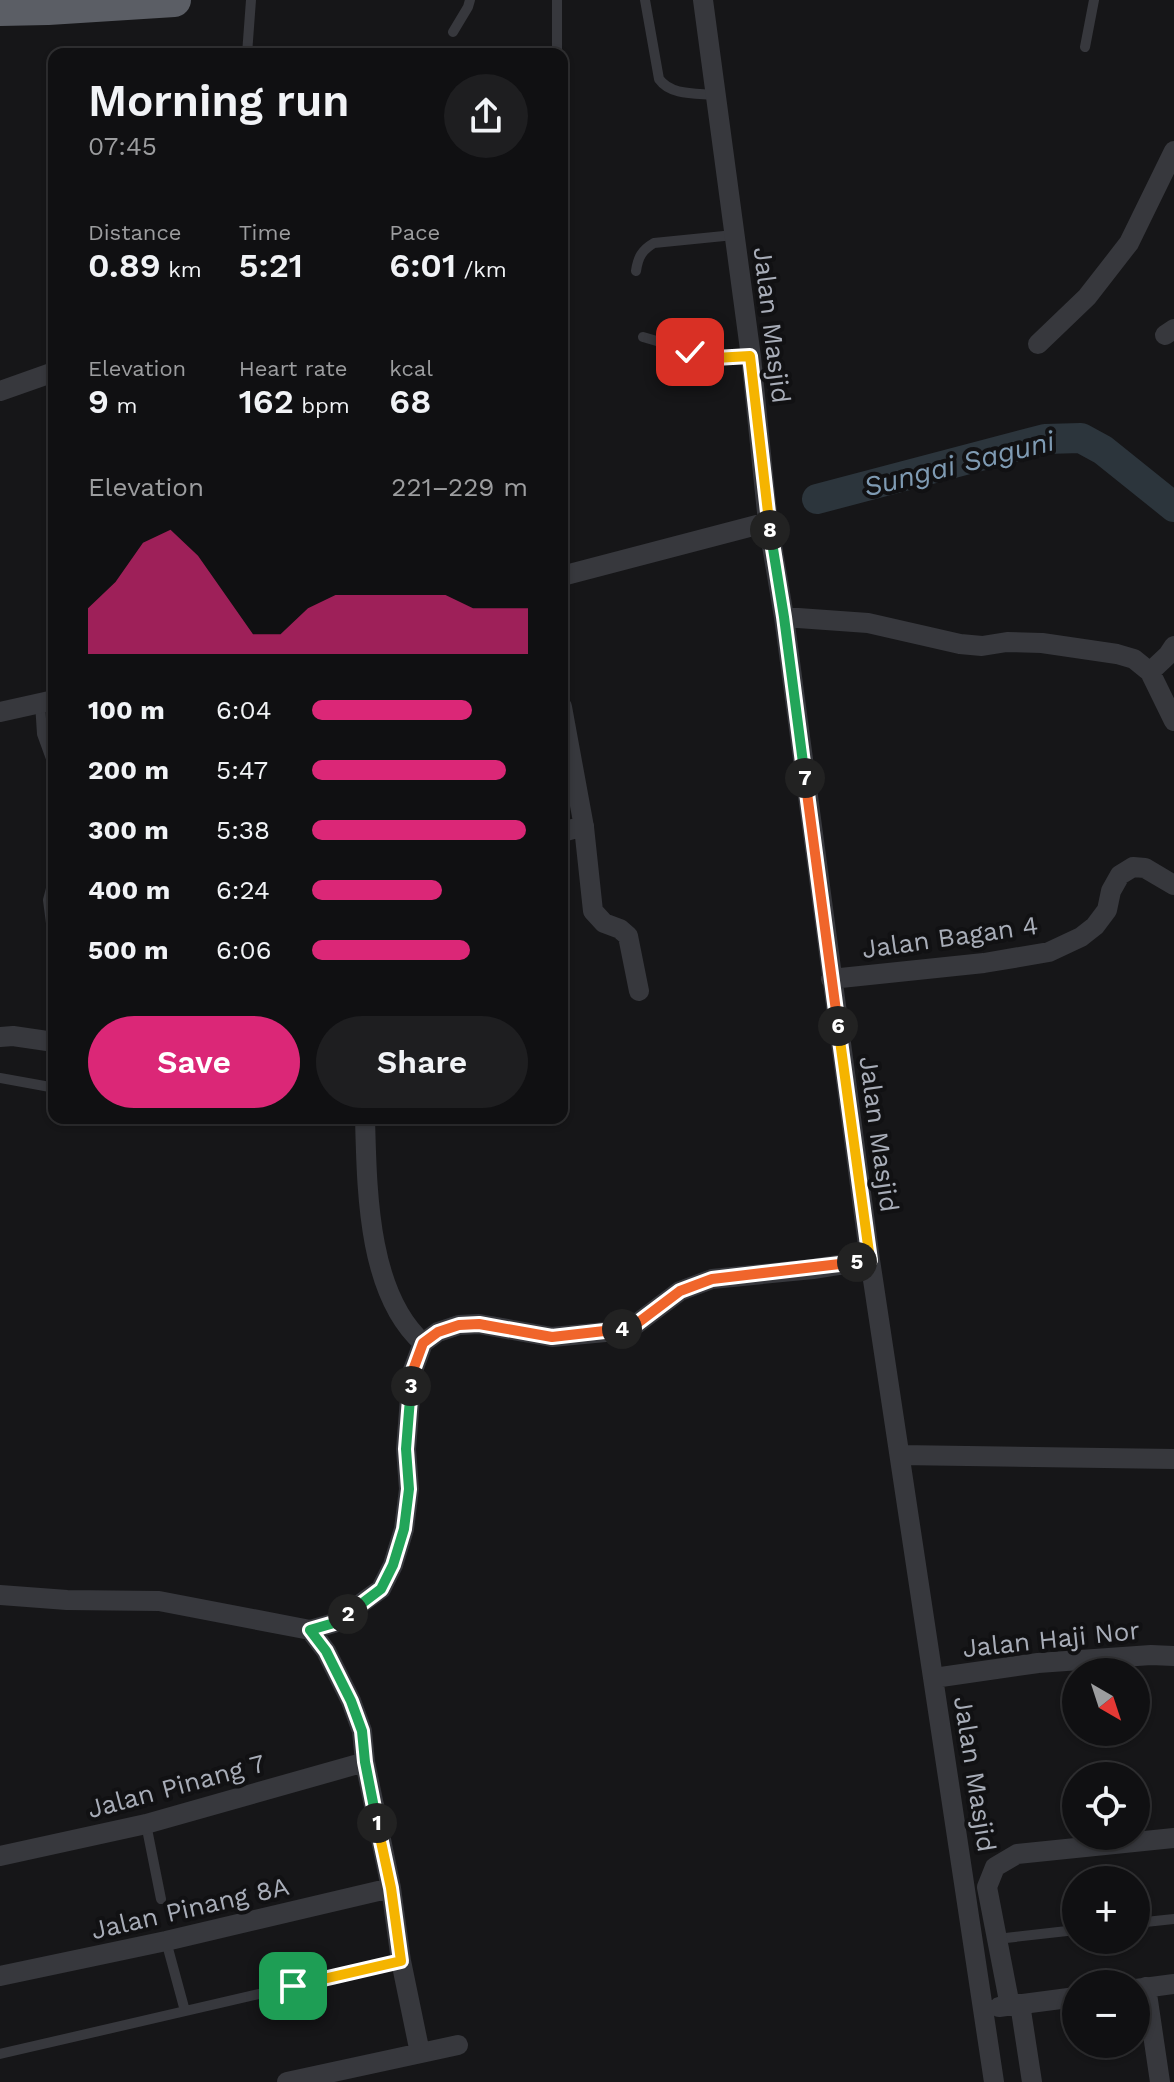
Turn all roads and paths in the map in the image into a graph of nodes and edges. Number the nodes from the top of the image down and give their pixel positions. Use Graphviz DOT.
graph roads {
  1 [pos="174,0"];
  2 [pos="251,0"];
  3 [pos="470,0"];
  4 [pos="557,0"];
  5 [pos="645,0"];
  6 [pos="703,0"];
  7 [pos="1094,0"];
  8 [pos="0,9"];
  9 [pos="453,32"];
  10 [pos="1085,47"];
  11 [pos="247,48"];
  12 [pos="557,48"];
  13 [pos="716,95"];
  14 [pos="1174,151"];
  15 [pos="734,235"];
  16 [pos="636,271"];
  17 [pos="643,337"];
  18 [pos="1038,344"];
  19 [pos="750,356"];
  20 [pos="48,374"];
  21 [pos="0,391"];
  22 [pos="768,522"];
  23 [pos="568,574"];
  24 [pos="784,617"];
  25 [pos="1174,646"];
  26 [pos="1150,672"];
  27 [pos="47,701"];
  28 [pos="0,712"];
  29 [pos="1174,721"];
  30 [pos="568,739"];
  31 [pos="48,750"];
  32 [pos="584,826"];
  33 [pos="568,830"];
  34 [pos="1174,885"];
  35 [pos="831,979"];
  36 [pos="639,991"];
  37 [pos="0,1037"];
  38 [pos="48,1041"];
  39 [pos="0,1078"];
  40 [pos="48,1087"];
  41 [pos="365,1124"];
  42 [pos="870,1260"];
  43 [pos="423,1343"];
  44 [pos="900,1455"];
  45 [pos="1174,1459"];
  46 [pos="0,1595"];
  47 [pos="310,1630"];
  48 [pos="1174,1656"];
  49 [pos="934,1678"];
  50 [pos="365,1762"];
  51 [pos="146,1824"];
  52 [pos="1174,1838"];
  53 [pos="0,1856"];
  54 [pos="391,1888"];
  55 [pos="161,1899"];
  56 [pos="1174,1919"];
  57 [pos="1150,1922"];
  58 [pos="1062,1932"];
  59 [pos="997,1939"];
  60 [pos="166,1941"];
  61 [pos="401,1961"];
  62 [pos="0,1976"];
  63 [pos="1174,1984"];
  64 [pos="1150,1987"];
  65 [pos="1062,1999"];
  66 [pos="1015,2005"];
  67 [pos="984,2009"];
  68 [pos="185,2011"];
  69 [pos="1150,2033"];
  70 [pos="458,2045"];
  71 [pos="420,2053"];
  72 [pos="0,2054"];
  73 [pos="287,2082"];
  74 [pos="994,2082"];
  75 [pos="1032,2082"];
  76 [pos="1160,2082"];
  1 -- 8 [label="highway"];
  2 -- 11 [label="lane"];
  3 -- 9 [label="lane"];
  4 -- 12 [label="lane"];
  5 -- 13 [label="lane"];
  6 -- 13 [label="street, Jalan Masjid"];
  7 -- 10 [label="lane"];
  13 -- 15 [label="street, Jalan Masjid"];
  14 -- 18 [label="street"];
  15 -- 16 [label="lane"];
  15 -- 19 [label="street, Jalan Masjid"];
  17 -- 19 [label="lane"];
  19 -- 22 [label="street, Jalan Masjid"];
  20 -- 21 [label="street"];
  22 -- 23 [label="street"];
  22 -- 24 [label="street, Jalan Masjid"];
  24 -- 26 [label="street"];
  24 -- 35 [label="street, Jalan Masjid"];
  25 -- 26 [label="street"];
  26 -- 29 [label="street"];
  27 -- 28 [label="street"];
  27 -- 31 [label="lane"];
  30 -- 32 [label="street"];
  32 -- 33 [label="street"];
  32 -- 36 [label="street"];
  34 -- 35 [label="street, Jalan Bagan 4"];
  35 -- 42 [label="street, Jalan Masjid"];
  37 -- 38 [label="street"];
  39 -- 40 [label="lane"];
  41 -- 43 [label="street"];
  42 -- 43 [label="street"];
  42 -- 44 [label="street, Jalan Masjid"];
  43 -- 47 [label="street"];
  44 -- 45 [label="street"];
  44 -- 49 [label="street, Jalan Masjid"];
  46 -- 47 [label="street"];
  47 -- 50 [label="street"];
  48 -- 49 [label="street, Jalan Haji Nor"];
  49 -- 67 [label="street, Jalan Masjid"];
  50 -- 51 [label="street, Jalan Pinang 7"];
  50 -- 54 [label="street"];
  51 -- 53 [label="street, Jalan Pinang 7"];
  51 -- 55 [label="lane"];
  52 -- 59 [label="street"];
  54 -- 60 [label="street, Jalan Pinang 8A"];
  54 -- 61 [label="street"];
  56 -- 57 [label="lane"];
  58 -- 59 [label="lane"];
  59 -- 66 [label="street"];
  60 -- 62 [label="street, Jalan Pinang 8A"];
  60 -- 68 [label="lane"];
  61 -- 68 [label="lane"];
  61 -- 71 [label="street"];
  63 -- 64 [label="street"];
  65 -- 66 [label="street"];
  66 -- 67 [label="street"];
  66 -- 75 [label="street"];
  67 -- 74 [label="street, Jalan Masjid"];
  68 -- 72 [label="lane"];
  69 -- 76 [label="street"];
  70 -- 71 [label="street"];
  71 -- 73 [label="street"];
}
